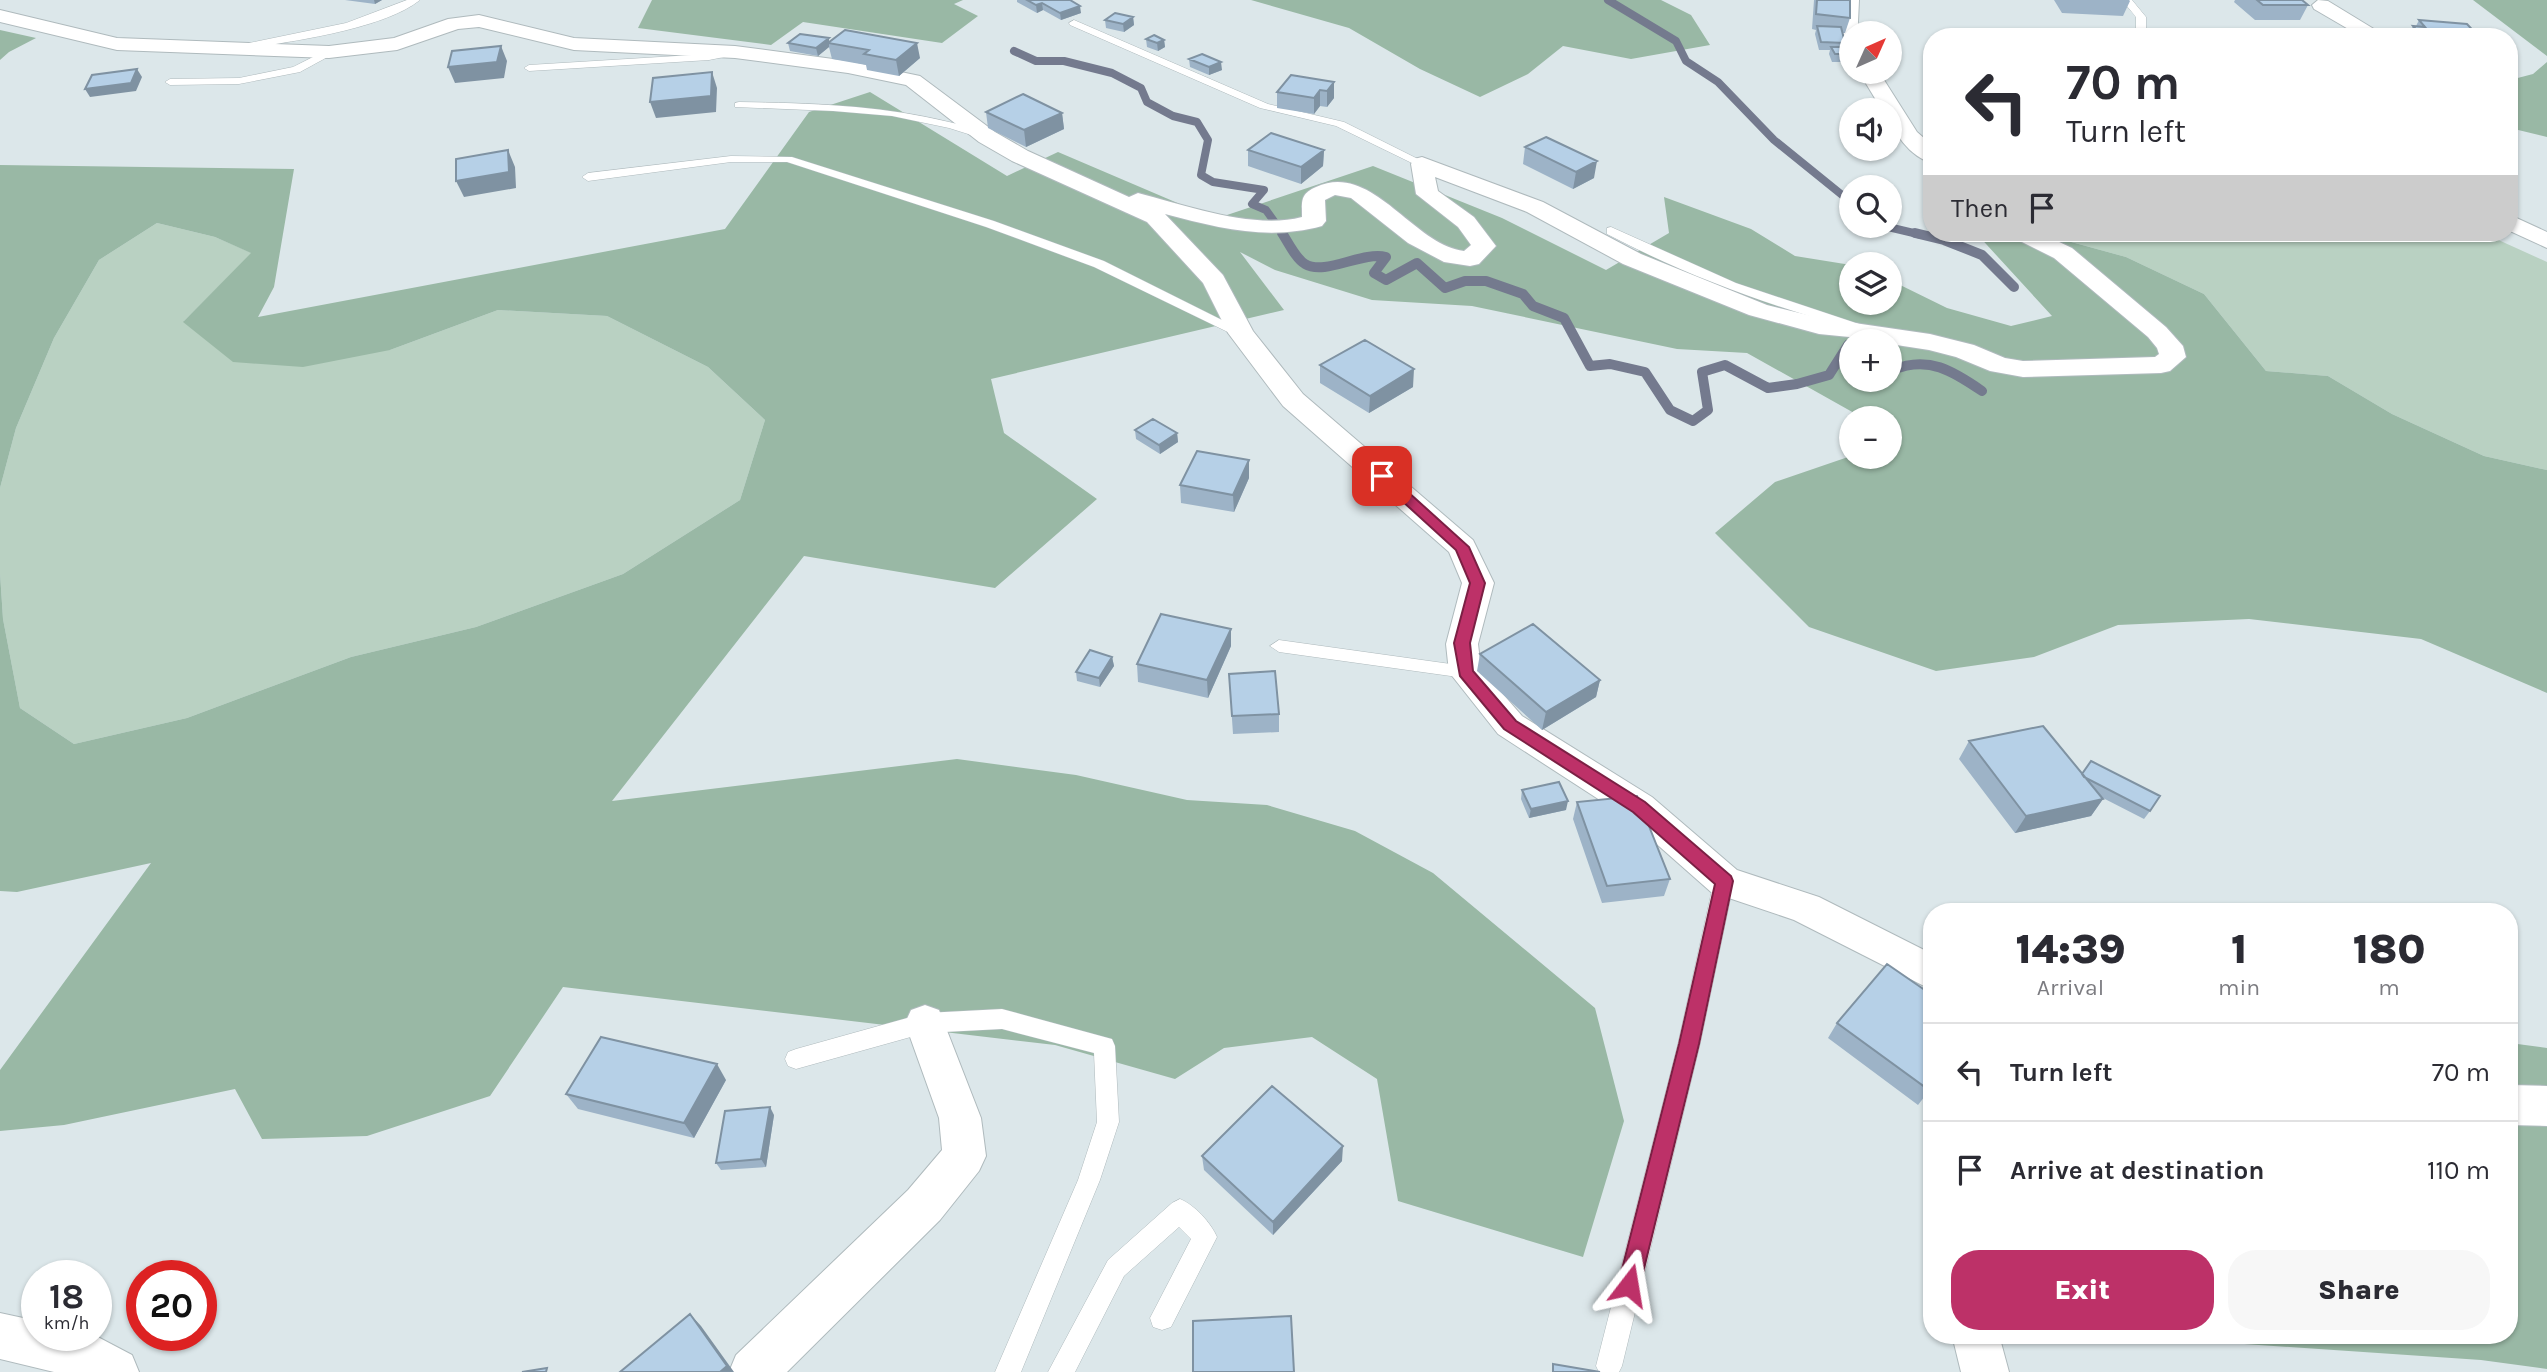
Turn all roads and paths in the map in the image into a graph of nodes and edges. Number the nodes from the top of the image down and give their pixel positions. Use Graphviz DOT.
graph roads {
  1 [pos="415,0"];
  2 [pos="1850,0"];
  3 [pos="2127,0"];
  4 [pos="2317,3"];
  5 [pos="0,16"];
  6 [pos="1848,21"];
  7 [pos="1074,23"];
  8 [pos="2141,28"];
  9 [pos="2361,28"];
  10 [pos="228,48"];
  11 [pos="329,52"];
  12 [pos="735,52"];
  13 [pos="529,68"];
  14 [pos="170,82"];
  15 [pos="1876,84"];
  16 [pos="739,106"];
  17 [pos="1325,111"];
  18 [pos="987,137"];
  19 [pos="1386,148"];
  20 [pos="1923,148"];
  21 [pos="1422,164"];
  22 [pos="588,177"];
  23 [pos="1104,192"];
  24 [pos="2518,226"];
  25 [pos="1611,231"];
  26 [pos="2547,240"];
  27 [pos="2040,242"];
  28 [pos="1241,333"];
  29 [pos="1907,339"];
  30 [pos="1279,646"];
  31 [pos="1465,672"];
  32 [pos="1724,881"];
  33 [pos="1923,968"];
  34 [pos="925,1023"];
  35 [pos="796,1059"];
  36 [pos="2518,1105"];
  37 [pos="2547,1105"];
  38 [pos="1162,1318"];
  39 [pos="0,1336"];
  40 [pos="1977,1344"];
  41 [pos="1609,1366"];
  42 [pos="115,1372"];
  43 [pos="753,1372"];
  44 [pos="1008,1372"];
  45 [pos="1061,1372"];
  46 [pos="1985,1372"];
  1 -- 10 [label="lane"];
  2 -- 6 [label="street"];
  3 -- 8 [label="lane"];
  4 -- 9 [label="street"];
  5 -- 10 [label="street"];
  7 -- 19 [label="lane"];
  10 -- 11 [label="street"];
  11 -- 12 [label="street"];
  11 -- 14 [label="lane"];
  12 -- 13 [label="lane"];
  12 -- 18 [label="street"];
  15 -- 20 [label="street"];
  16 -- 18 [label="lane"];
  17 -- 19 [label="lane"];
  18 -- 23 [label="street"];
  19 -- 21 [label="lane"];
  21 -- 23 [label="street"];
  21 -- 29 [label="street"];
  22 -- 28 [label="lane"];
  23 -- 28 [label="street"];
  24 -- 26 [label="street"];
  25 -- 29 [label="lane"];
  27 -- 29 [label="street"];
  28 -- 31 [label="street"];
  30 -- 31 [label="lane"];
  31 -- 32 [label="street"];
  32 -- 33 [label="street"];
  32 -- 41 [label="lane"];
  34 -- 35 [label="lane"];
  34 -- 43 [label="street"];
  34 -- 44 [label="lane"];
  36 -- 37 [label="street"];
  38 -- 45 [label="lane"];
  39 -- 42 [label="street"];
  40 -- 46 [label="street"];
}
